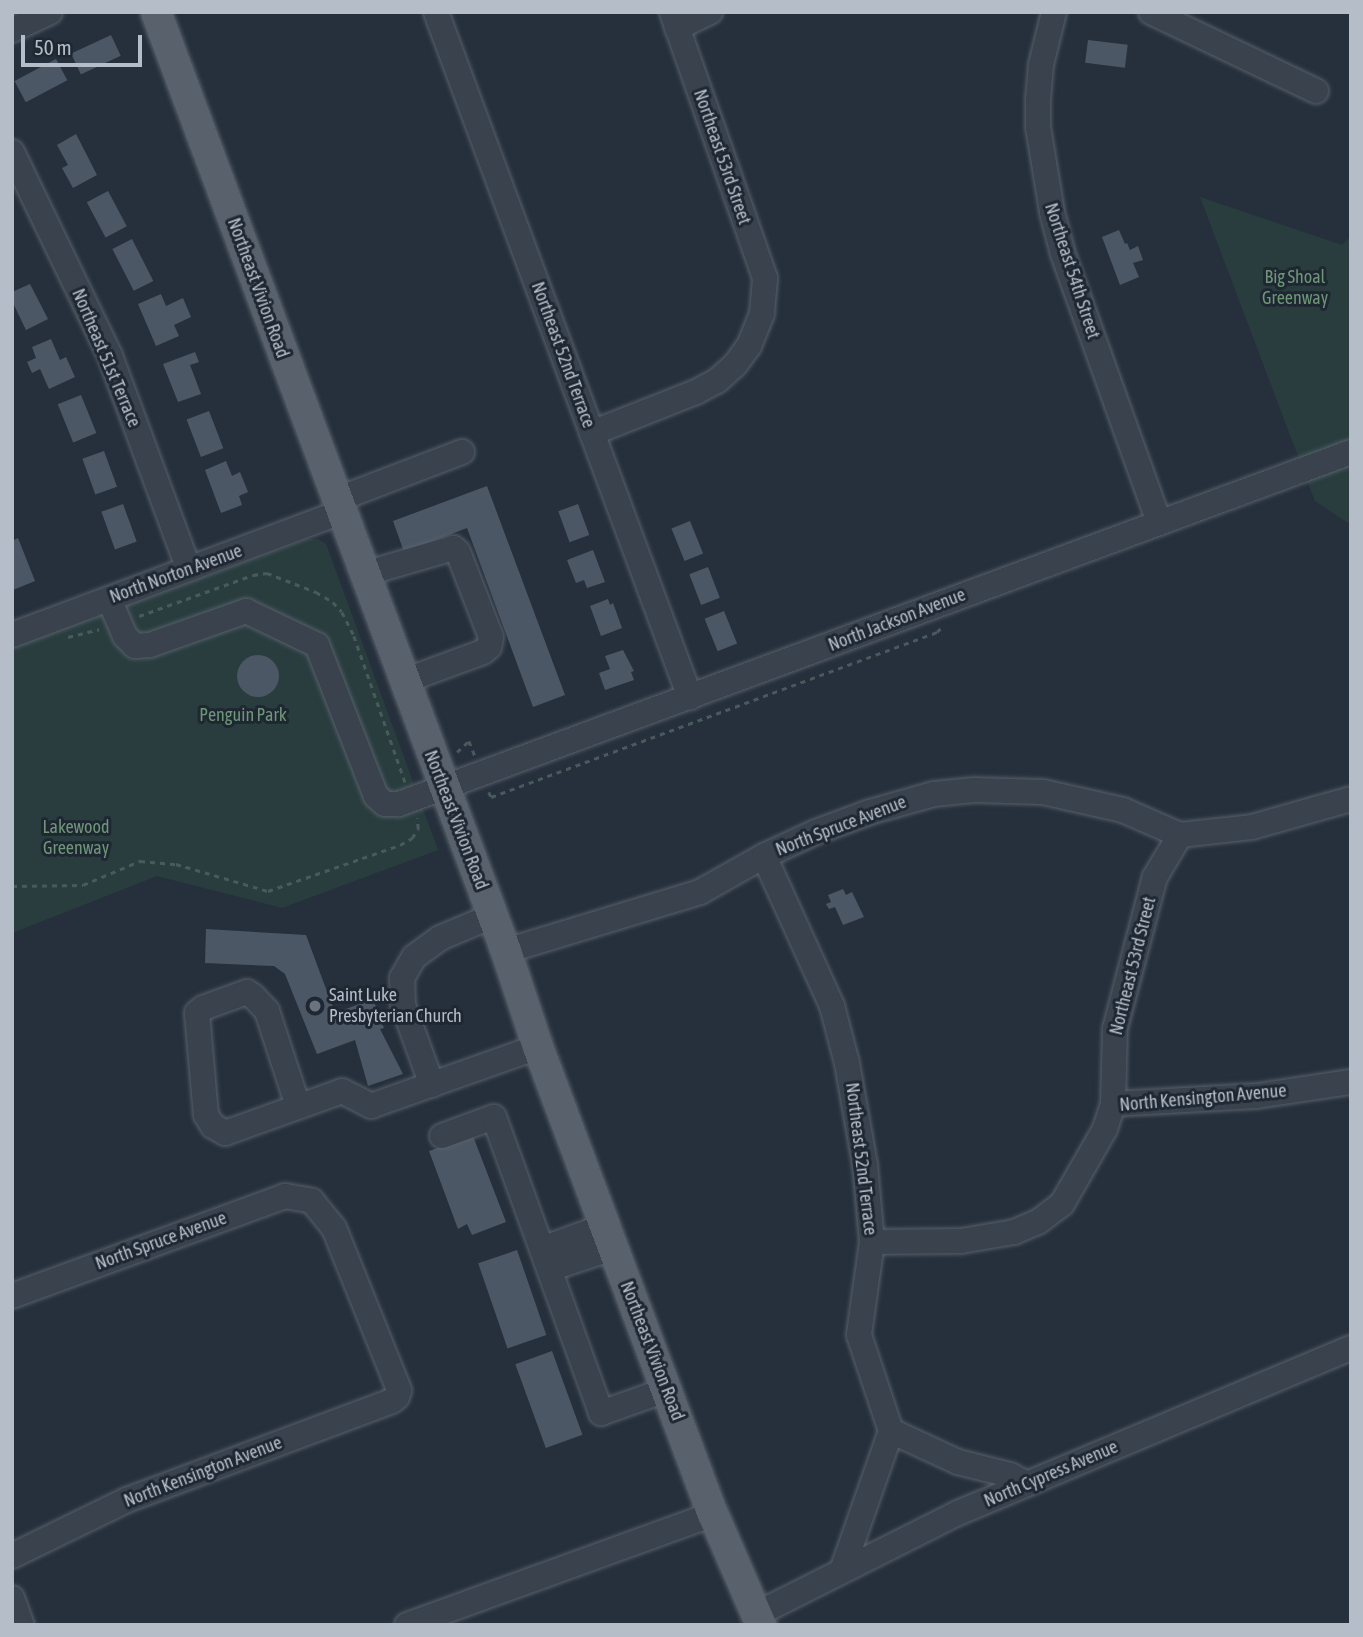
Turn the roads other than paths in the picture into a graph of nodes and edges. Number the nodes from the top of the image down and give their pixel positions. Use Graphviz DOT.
graph roads {
  1 [pos="50,12"];
  2 [pos="156,12"];
  3 [pos="436,12"];
  4 [pos="710,12"];
  5 [pos="1054,12"];
  6 [pos="1151,12"];
  7 [pos="675,20"];
  8 [pos="12,30"];
  9 [pos="1316,91"];
  10 [pos="12,152"];
  11 [pos="592,433"];
  12 [pos="462,452"];
  13 [pos="1351,452"];
  14 [pos="338,506"];
  15 [pos="1159,522"];
  16 [pos="189,569"];
  17 [pos="363,574"];
  18 [pos="109,599"];
  19 [pos="12,635"];
  20 [pos="404,681"];
  21 [pos="690,697"];
  22 [pos="444,789"];
  23 [pos="1351,799"];
  24 [pos="1181,835"];
  25 [pos="764,856"];
  26 [pos="492,916"];
  27 [pos="506,951"];
  28 [pos="538,1047"];
  29 [pos="1351,1082"];
  30 [pos="432,1085"];
  31 [pos="1113,1104"];
  32 [pos="298,1106"];
  33 [pos="442,1136"];
  34 [pos="609,1237"];
  35 [pos="872,1242"];
  36 [pos="545,1259"];
  37 [pos="12,1296"];
  38 [pos="1351,1348"];
  39 [pos="667,1390"];
  40 [pos="406,1401"];
  41 [pos="891,1431"];
  42 [pos="1027,1484"];
  43 [pos="713,1514"];
  44 [pos="12,1556"];
  45 [pos="842,1572"];
  46 [pos="12,1598"];
  47 [pos="759,1619"];
  48 [pos="22,1625"];
  49 [pos="407,1625"];
  1 -- 8 [label="street"];
  2 -- 14 [label="main road, Northeast Vivion Road"];
  3 -- 11 [label="street, Northeast 52nd Terrace"];
  4 -- 7 [label="street"];
  5 -- 15 [label="street, Northeast 54th Street"];
  6 -- 9 [label="street"];
  7 -- 11 [label="street, Northeast 53rd Street"];
  10 -- 16 [label="street, Northeast 51st Terrace"];
  11 -- 21 [label="street, Northeast 52nd Terrace"];
  12 -- 14 [label="street, North Norton Avenue"];
  13 -- 15 [label="street, North Jackson Avenue"];
  14 -- 16 [label="street, North Norton Avenue"];
  14 -- 17 [label="main road, Northeast Vivion Road"];
  15 -- 21 [label="street, North Jackson Avenue"];
  16 -- 18 [label="street, North Norton Avenue"];
  17 -- 20 [label="main road, Northeast Vivion Road"];
  17 -- 20 [label="street"];
  18 -- 19 [label="street, North Norton Avenue"];
  18 -- 22 [label="street, North Jackson Avenue"];
  20 -- 22 [label="main road, Northeast Vivion Road"];
  21 -- 22 [label="street, North Jackson Avenue"];
  22 -- 26 [label="main road, Northeast Vivion Road"];
  23 -- 24 [label="street, North Spruce Avenue"];
  24 -- 25 [label="street, North Spruce Avenue"];
  24 -- 31 [label="street, Northeast 53rd Street"];
  25 -- 27 [label="street, North Spruce Avenue"];
  25 -- 35 [label="street, Northeast 52nd Terrace"];
  26 -- 27 [label="main road, Northeast Vivion Road"];
  26 -- 30 [label="street"];
  27 -- 28 [label="main road, Northeast Vivion Road"];
  28 -- 30 [label="street"];
  28 -- 34 [label="main road, Northeast Vivion Road"];
  29 -- 31 [label="street, North Kensington Avenue"];
  30 -- 32 [label="street"];
  31 -- 35 [label="street, North Kensington Avenue"];
  32 -- 32 [label="street"];
  33 -- 36 [label="street"];
  34 -- 36 [label="street"];
  34 -- 39 [label="main road, Northeast Vivion Road"];
  35 -- 41 [label="street, Northeast 52nd Terrace"];
  36 -- 39 [label="street"];
  37 -- 40 [label="street, North Spruce Avenue"];
  38 -- 42 [label="street, North Cypress Avenue"];
  39 -- 43 [label="main road, Northeast Vivion Road"];
  40 -- 44 [label="street, North Kensington Avenue"];
  41 -- 42 [label="street"];
  41 -- 45 [label="street"];
  42 -- 45 [label="street, North Cypress Avenue"];
  43 -- 47 [label="main road, Northeast Vivion Road"];
  43 -- 49 [label="street"];
  45 -- 47 [label="street, North Cypress Avenue"];
  46 -- 48 [label="street"];
}
